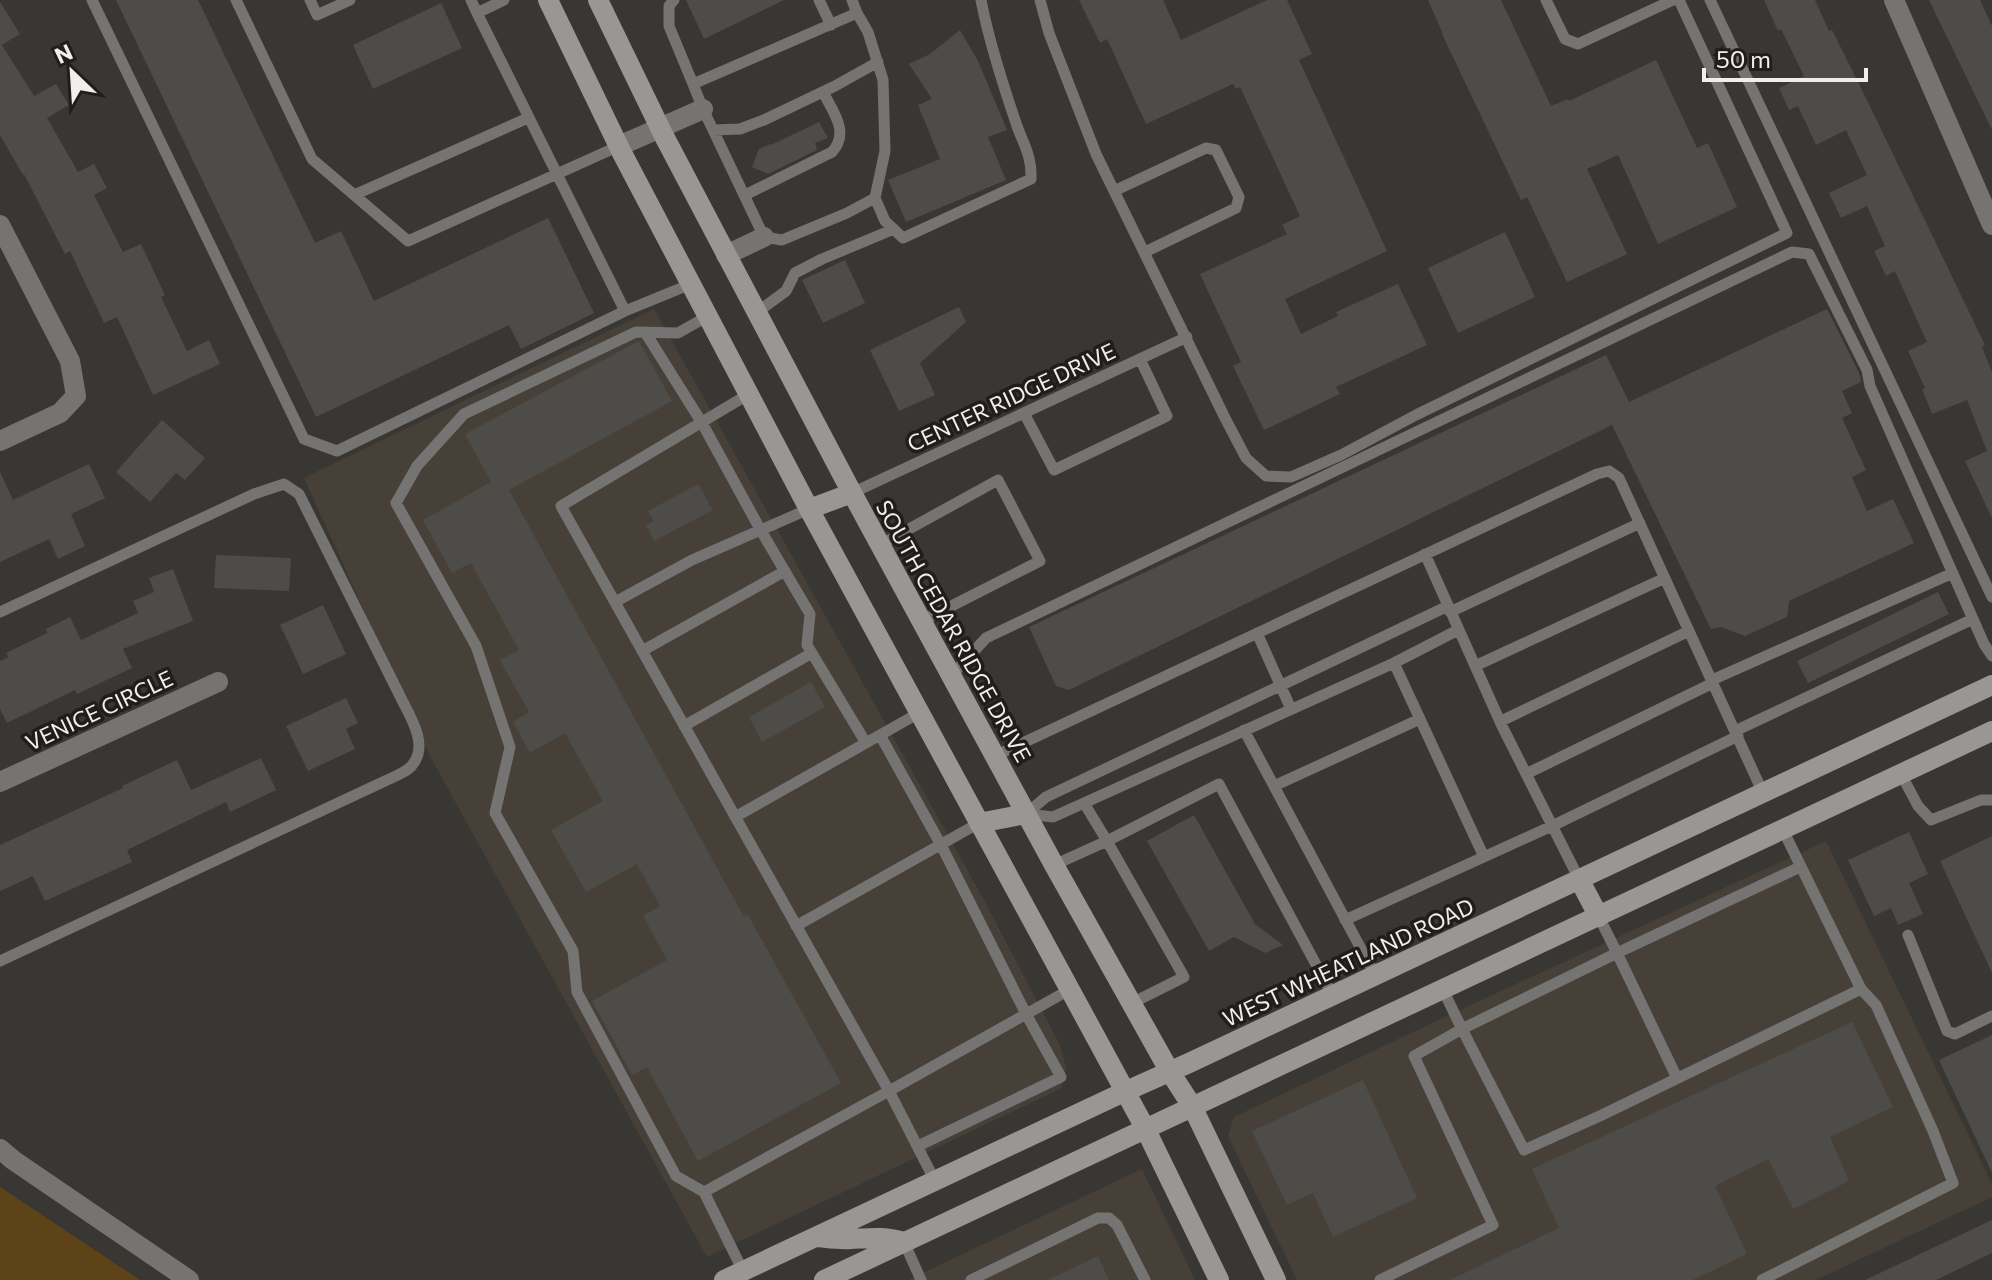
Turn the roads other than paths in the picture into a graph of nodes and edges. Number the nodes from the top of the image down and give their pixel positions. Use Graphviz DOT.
graph roads {
  1 [pos="92,0"];
  2 [pos="236,0"];
  3 [pos="310,0"];
  4 [pos="350,0"];
  5 [pos="471,0"];
  6 [pos="504,0"];
  7 [pos="548,0"];
  8 [pos="598,0"];
  9 [pos="674,0"];
  10 [pos="819,0"];
  11 [pos="852,0"];
  12 [pos="981,0"];
  13 [pos="1040,0"];
  14 [pos="1546,0"];
  15 [pos="1676,0"];
  16 [pos="1710,0"];
  17 [pos="1894,0"];
  18 [pos="477,13"];
  19 [pos="857,13"];
  20 [pos="831,25"];
  21 [pos="878,62"];
  22 [pos="693,84"];
  23 [pos="823,92"];
  24 [pos="703,109"];
  25 [pos="528,118"];
  26 [pos="660,127"];
  27 [pos="713,130"];
  28 [pos="619,146"];
  29 [pos="556,174"];
  30 [pos="1114,191"];
  31 [pos="354,195"];
  32 [pos="745,195"];
  33 [pos="875,198"];
  34 [pos="0,225"];
  35 [pos="1992,225"];
  36 [pos="894,229"];
  37 [pos="764,237"];
  38 [pos="1145,252"];
  39 [pos="726,255"];
  40 [pos="691,284"];
  41 [pos="625,311"];
  42 [pos="756,313"];
  43 [pos="708,316"];
  44 [pos="645,332"];
  45 [pos="1187,337"];
  46 [pos="1140,359"];
  47 [pos="749,394"];
  48 [pos="1024,413"];
  49 [pos="702,423"];
  50 [pos="0,441"];
  51 [pos="852,493"];
  52 [pos="809,509"];
  53 [pos="1640,523"];
  54 [pos="760,529"];
  55 [pos="880,545"];
  56 [pos="1425,554"];
  57 [pos="785,571"];
  58 [pos="1953,573"];
  59 [pos="1665,578"];
  60 [pos="1992,597"];
  61 [pos="615,602"];
  62 [pos="1449,609"];
  63 [pos="0,612"];
  64 [pos="1973,619"];
  65 [pos="922,621"];
  66 [pos="1458,630"];
  67 [pos="1689,631"];
  68 [pos="1257,633"];
  69 [pos="642,651"];
  70 [pos="812,653"];
  71 [pos="1992,656"];
  72 [pos="1394,663"];
  73 [pos="1475,666"];
  74 [pos="952,675"];
  75 [pos="218,682"];
  76 [pos="1713,682"];
  77 [pos="1992,685"];
  78 [pos="1281,686"];
  79 [pos="1291,709"];
  80 [pos="919,713"];
  81 [pos="1420,719"];
  82 [pos="1501,721"];
  83 [pos="684,726"];
  84 [pos="1244,730"];
  85 [pos="1992,731"];
  86 [pos="1736,734"];
  87 [pos="880,735"];
  88 [pos="866,743"];
  89 [pos="995,756"];
  90 [pos="1526,774"];
  91 [pos="1901,774"];
  92 [pos="0,782"];
  93 [pos="1274,786"];
  94 [pos="1763,793"];
  95 [pos="1992,800"];
  96 [pos="1084,803"];
  97 [pos="1026,814"];
  98 [pos="735,817"];
  99 [pos="979,823"];
  100 [pos="1552,826"];
  101 [pos="1783,830"];
  102 [pos="1107,841"];
  103 [pos="941,845"];
  104 [pos="1484,857"];
  105 [pos="1054,865"];
  106 [pos="1800,867"];
  107 [pos="1579,879"];
  108 [pos="1599,917"];
  109 [pos="1345,920"];
  110 [pos="796,926"];
  111 [pos="1908,935"];
  112 [pos="1617,953"];
  113 [pos="0,961"];
  114 [pos="1375,975"];
  115 [pos="1861,989"];
  116 [pos="1069,990"];
  117 [pos="1443,990"];
  118 [pos="1333,996"];
  119 [pos="1132,1003"];
  120 [pos="1026,1014"];
  121 [pos="1992,1016"];
  122 [pos="1462,1029"];
  123 [pos="1170,1072"];
  124 [pos="1677,1078"];
  125 [pos="889,1091"];
  126 [pos="1124,1092"];
  127 [pos="1192,1106"];
  128 [pos="1145,1128"];
  129 [pos="918,1146"];
  130 [pos="0,1149"];
  131 [pos="935,1181"];
  132 [pos="704,1192"];
  133 [pos="816,1237"];
  134 [pos="904,1242"];
  135 [pos="733,1276"];
  136 [pos="189,1280"];
  137 [pos="824,1280"];
  138 [pos="921,1280"];
  139 [pos="971,1280"];
  140 [pos="1145,1280"];
  141 [pos="1219,1280"];
  142 [pos="1276,1280"];
  143 [pos="1380,1280"];
  144 [pos="1762,1280"];
  1 -- 41 [label="lane"];
  2 -- 31 [label="lane"];
  3 -- 4 [label="lane"];
  5 -- 18 [label="lane"];
  6 -- 18 [label="lane"];
  7 -- 28 [label="main road"];
  8 -- 26 [label="main road, SOUTH CEDAR RIDGE DRIVE"];
  9 -- 22 [label="lane"];
  10 -- 20 [label="lane"];
  11 -- 19 [label="lane"];
  12 -- 36 [label="lane"];
  13 -- 30 [label="lane"];
  14 -- 15 [label="lane"];
  15 -- 45 [label="lane"];
  16 -- 60 [label="lane"];
  17 -- 35 [label="street"];
  18 -- 25 [label="lane"];
  19 -- 20 [label="lane"];
  19 -- 21 [label="lane"];
  20 -- 22 [label="lane"];
  21 -- 23 [label="lane"];
  21 -- 33 [label="lane"];
  22 -- 24 [label="lane"];
  23 -- 27 [label="lane"];
  23 -- 32 [label="lane"];
  24 -- 26 [label="street"];
  24 -- 27 [label="lane"];
  25 -- 29 [label="lane"];
  25 -- 31 [label="lane"];
  26 -- 28 [label="street"];
  26 -- 39 [label="main road, SOUTH CEDAR RIDGE DRIVE"];
  27 -- 32 [label="lane"];
  28 -- 29 [label="lane"];
  28 -- 40 [label="main road"];
  29 -- 31 [label="lane"];
  29 -- 41 [label="lane"];
  30 -- 38 [label="lane"];
  30 -- 38 [label="lane"];
  32 -- 37 [label="lane"];
  33 -- 36 [label="lane"];
  33 -- 37 [label="lane"];
  34 -- 50 [label="street"];
  36 -- 42 [label="lane"];
  37 -- 39 [label="street"];
  38 -- 45 [label="lane"];
  39 -- 42 [label="main road, SOUTH CEDAR RIDGE DRIVE"];
  40 -- 41 [label="lane"];
  40 -- 43 [label="main road"];
  42 -- 51 [label="main road, SOUTH CEDAR RIDGE DRIVE"];
  43 -- 44 [label="lane"];
  43 -- 47 [label="main road"];
  44 -- 49 [label="lane"];
  44 -- 132 [label="lane"];
  45 -- 46 [label="lane, CENTER RIDGE DRIVE"];
  46 -- 48 [label="lane, CENTER RIDGE DRIVE"];
  46 -- 48 [label="lane"];
  47 -- 49 [label="lane"];
  47 -- 52 [label="main road"];
  48 -- 51 [label="lane, CENTER RIDGE DRIVE"];
  49 -- 54 [label="lane"];
  49 -- 61 [label="lane"];
  51 -- 52 [label="main road"];
  51 -- 55 [label="main road, SOUTH CEDAR RIDGE DRIVE"];
  52 -- 54 [label="lane"];
  52 -- 80 [label="main road"];
  53 -- 56 [label="lane"];
  53 -- 59 [label="lane"];
  53 -- 62 [label="lane"];
  54 -- 57 [label="lane"];
  54 -- 61 [label="lane"];
  55 -- 65 [label="main road, SOUTH CEDAR RIDGE DRIVE"];
  55 -- 65 [label="lane"];
  56 -- 62 [label="lane"];
  56 -- 68 [label="lane"];
  57 -- 69 [label="lane"];
  57 -- 70 [label="lane"];
  58 -- 64 [label="lane"];
  58 -- 74 [label="lane"];
  58 -- 76 [label="lane"];
  59 -- 67 [label="lane"];
  59 -- 73 [label="lane"];
  61 -- 69 [label="lane"];
  62 -- 66 [label="lane"];
  62 -- 78 [label="lane"];
  63 -- 113 [label="lane"];
  64 -- 71 [label="lane"];
  64 -- 86 [label="lane"];
  65 -- 74 [label="main road, SOUTH CEDAR RIDGE DRIVE"];
  66 -- 72 [label="lane"];
  66 -- 73 [label="lane"];
  67 -- 76 [label="lane"];
  67 -- 82 [label="lane"];
  68 -- 78 [label="lane"];
  68 -- 89 [label="lane"];
  69 -- 83 [label="lane"];
  70 -- 83 [label="lane"];
  70 -- 88 [label="lane"];
  72 -- 79 [label="lane"];
  72 -- 81 [label="lane"];
  73 -- 82 [label="lane"];
  74 -- 89 [label="main road, SOUTH CEDAR RIDGE DRIVE"];
  75 -- 92 [label="street, VENICE CIRCLE"];
  76 -- 86 [label="lane"];
  76 -- 90 [label="lane"];
  77 -- 94 [label="main road, WEST WHEATLAND ROAD"];
  78 -- 79 [label="lane"];
  78 -- 97 [label="lane"];
  79 -- 84 [label="lane"];
  80 -- 87 [label="lane"];
  80 -- 99 [label="main road"];
  81 -- 93 [label="lane"];
  81 -- 104 [label="lane"];
  82 -- 90 [label="lane"];
  83 -- 98 [label="lane"];
  84 -- 93 [label="lane"];
  84 -- 96 [label="lane"];
  85 -- 91 [label="main road"];
  86 -- 94 [label="lane"];
  86 -- 100 [label="lane"];
  87 -- 88 [label="lane"];
  87 -- 103 [label="lane"];
  88 -- 98 [label="lane"];
  89 -- 97 [label="main road, SOUTH CEDAR RIDGE DRIVE"];
  90 -- 100 [label="lane"];
  91 -- 95 [label="lane"];
  91 -- 101 [label="main road"];
  93 -- 109 [label="lane"];
  94 -- 107 [label="main road, WEST WHEATLAND ROAD"];
  96 -- 97 [label="lane"];
  96 -- 102 [label="lane"];
  97 -- 99 [label="main road"];
  97 -- 105 [label="main road, SOUTH CEDAR RIDGE DRIVE"];
  98 -- 110 [label="lane"];
  99 -- 103 [label="lane"];
  99 -- 116 [label="main road"];
  100 -- 104 [label="lane"];
  100 -- 107 [label="lane"];
  101 -- 106 [label="lane"];
  101 -- 108 [label="main road"];
  102 -- 105 [label="lane"];
  102 -- 118 [label="lane"];
  102 -- 119 [label="lane"];
  103 -- 110 [label="lane"];
  103 -- 120 [label="lane"];
  104 -- 109 [label="lane"];
  105 -- 119 [label="main road, SOUTH CEDAR RIDGE DRIVE"];
  106 -- 112 [label="lane"];
  106 -- 115 [label="lane"];
  107 -- 108 [label="main road"];
  107 -- 114 [label="main road, WEST WHEATLAND ROAD"];
  108 -- 112 [label="lane"];
  108 -- 117 [label="main road"];
  109 -- 114 [label="lane"];
  110 -- 125 [label="lane"];
  111 -- 121 [label="lane"];
  112 -- 122 [label="lane"];
  112 -- 124 [label="lane"];
  114 -- 118 [label="main road, WEST WHEATLAND ROAD"];
  115 -- 124 [label="lane"];
  115 -- 144 [label="lane"];
  116 -- 120 [label="lane"];
  116 -- 126 [label="main road"];
  117 -- 122 [label="lane"];
  117 -- 127 [label="main road"];
  118 -- 123 [label="main road, WEST WHEATLAND ROAD"];
  119 -- 123 [label="main road, SOUTH CEDAR RIDGE DRIVE"];
  120 -- 125 [label="lane"];
  120 -- 129 [label="lane"];
  122 -- 124 [label="lane"];
  122 -- 143 [label="lane"];
  123 -- 126 [label="main road, WEST WHEATLAND ROAD"];
  123 -- 127 [label="main road, SOUTH CEDAR RIDGE DRIVE"];
  125 -- 129 [label="lane"];
  125 -- 132 [label="lane"];
  126 -- 128 [label="main road"];
  126 -- 131 [label="main road, WEST WHEATLAND ROAD"];
  127 -- 128 [label="main road"];
  127 -- 142 [label="main road, SOUTH CEDAR RIDGE DRIVE"];
  128 -- 134 [label="main road"];
  128 -- 141 [label="main road"];
  129 -- 131 [label="lane"];
  130 -- 136 [label="street"];
  131 -- 133 [label="main road, WEST WHEATLAND ROAD"];
  132 -- 135 [label="lane"];
  133 -- 134 [label="main road"];
  133 -- 135 [label="main road, WEST WHEATLAND ROAD"];
  134 -- 137 [label="main road"];
  134 -- 138 [label="lane"];
  139 -- 140 [label="lane"];
}
